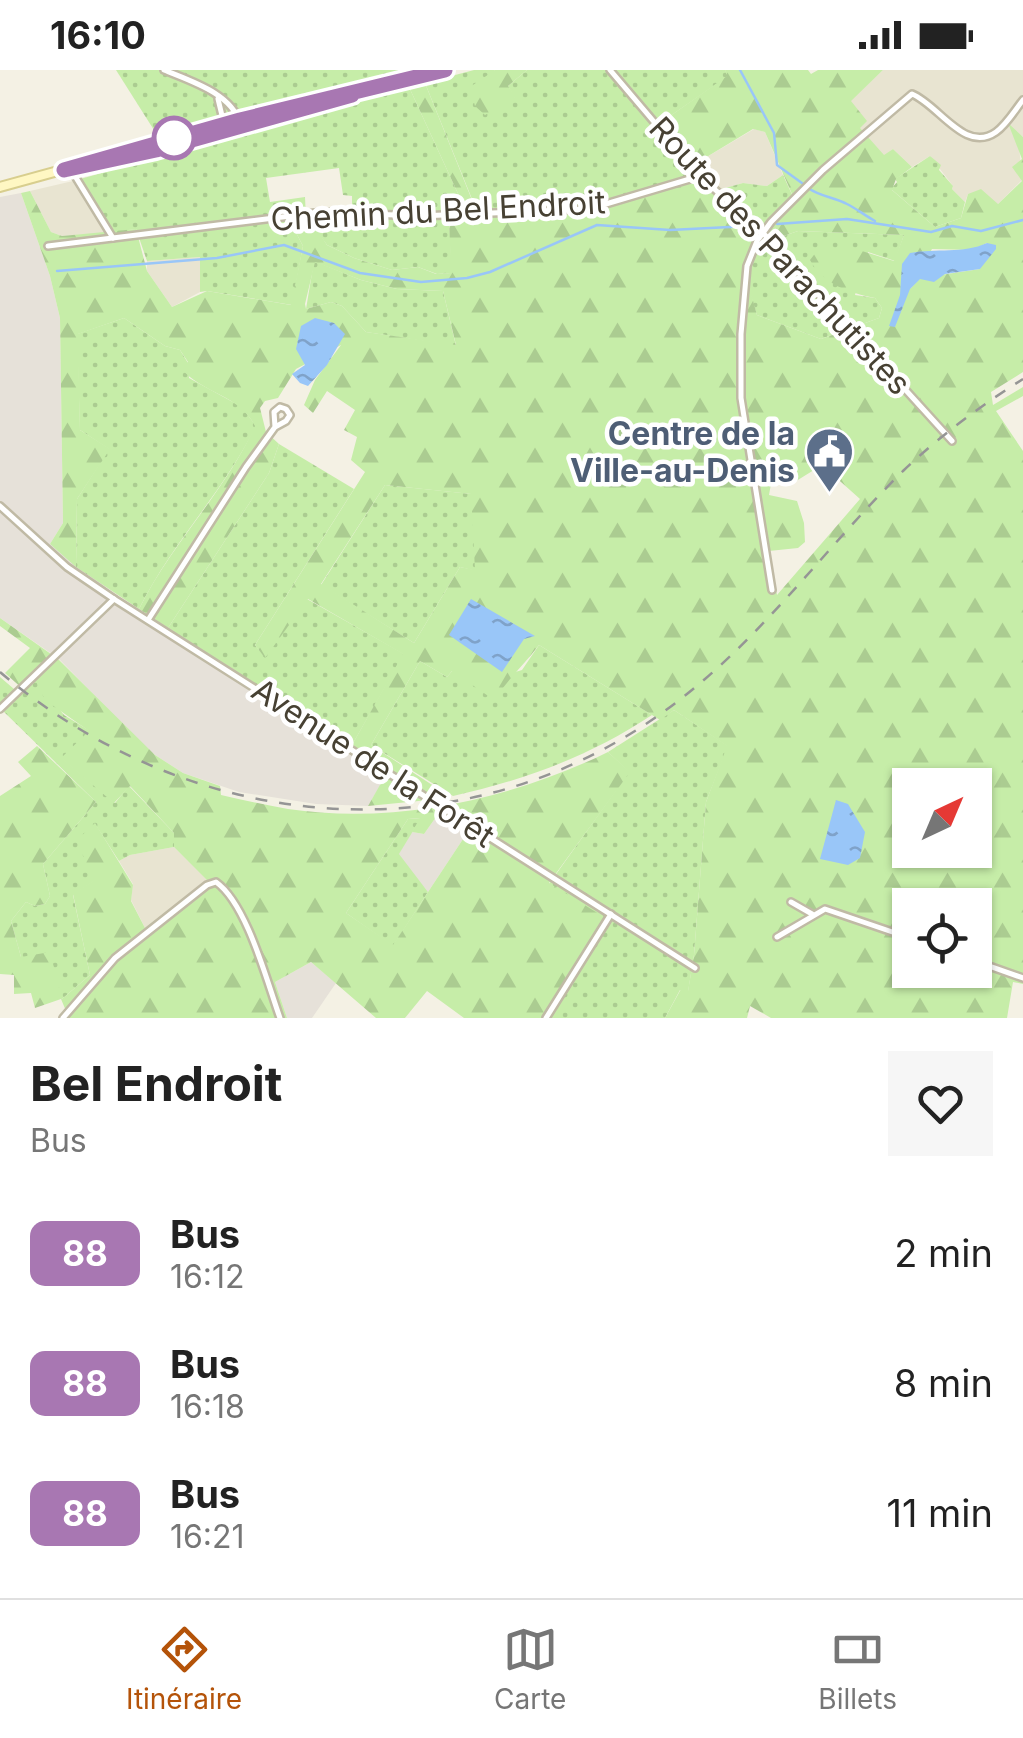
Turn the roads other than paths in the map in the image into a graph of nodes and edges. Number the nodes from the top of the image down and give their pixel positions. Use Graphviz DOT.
graph roads {
  1 [pos="164,70"];
  2 [pos="445,70"];
  3 [pos="610,70"];
  4 [pos="356,93"];
  5 [pos="217,96"];
  6 [pos="1023,100"];
  7 [pos="240,120"];
  8 [pos="227,128"];
  9 [pos="69,170"];
  10 [pos="700,176"];
  11 [pos="0,186"];
  12 [pos="762,233"];
  13 [pos="113,238"];
  14 [pos="48,246"];
  15 [pos="275,427"];
  16 [pos="952,441"];
  17 [pos="0,506"];
  18 [pos="772,590"];
  19 [pos="114,599"];
  20 [pos="148,620"];
  21 [pos="0,709"];
  22 [pos="791,902"];
  23 [pos="610,914"];
  24 [pos="812,914"];
  25 [pos="892,932"];
  26 [pos="777,937"];
  27 [pos="992,967"];
  28 [pos="696,968"];
  29 [pos="1023,978"];
  30 [pos="62,1018"];
  31 [pos="280,1018"];
  32 [pos="546,1018"];
  1 -- 5 [label="street"];
  2 -- 4 [label="main road"];
  3 -- 10 [label="street, Route des Parachutistes"];
  4 -- 7 [label="main road"];
  4 -- 8 [label="main road"];
  5 -- 7 [label="street"];
  5 -- 8 [label="street"];
  6 -- 12 [label="street"];
  7 -- 8 [label="main road"];
  8 -- 9 [label="main road"];
  9 -- 11 [label="main road"];
  9 -- 13 [label="street"];
  10 -- 12 [label="street, Route des Parachutistes"];
  10 -- 13 [label="street, Chemin du Bel Endroit"];
  12 -- 16 [label="street, Route des Parachutistes"];
  12 -- 18 [label="street"];
  13 -- 14 [label="street, Chemin du Bel Endroit"];
  15 -- 20 [label="street"];
  17 -- 19 [label="street, Avenue de la Forêt"];
  19 -- 20 [label="street, Avenue de la Forêt"];
  19 -- 21 [label="street"];
  20 -- 23 [label="street, Avenue de la Forêt"];
  22 -- 24 [label="street"];
  23 -- 28 [label="street, Avenue de la Forêt"];
  23 -- 32 [label="street"];
  24 -- 25 [label="street"];
  24 -- 26 [label="street"];
  27 -- 29 [label="street"];
  30 -- 31 [label="street"];
}
